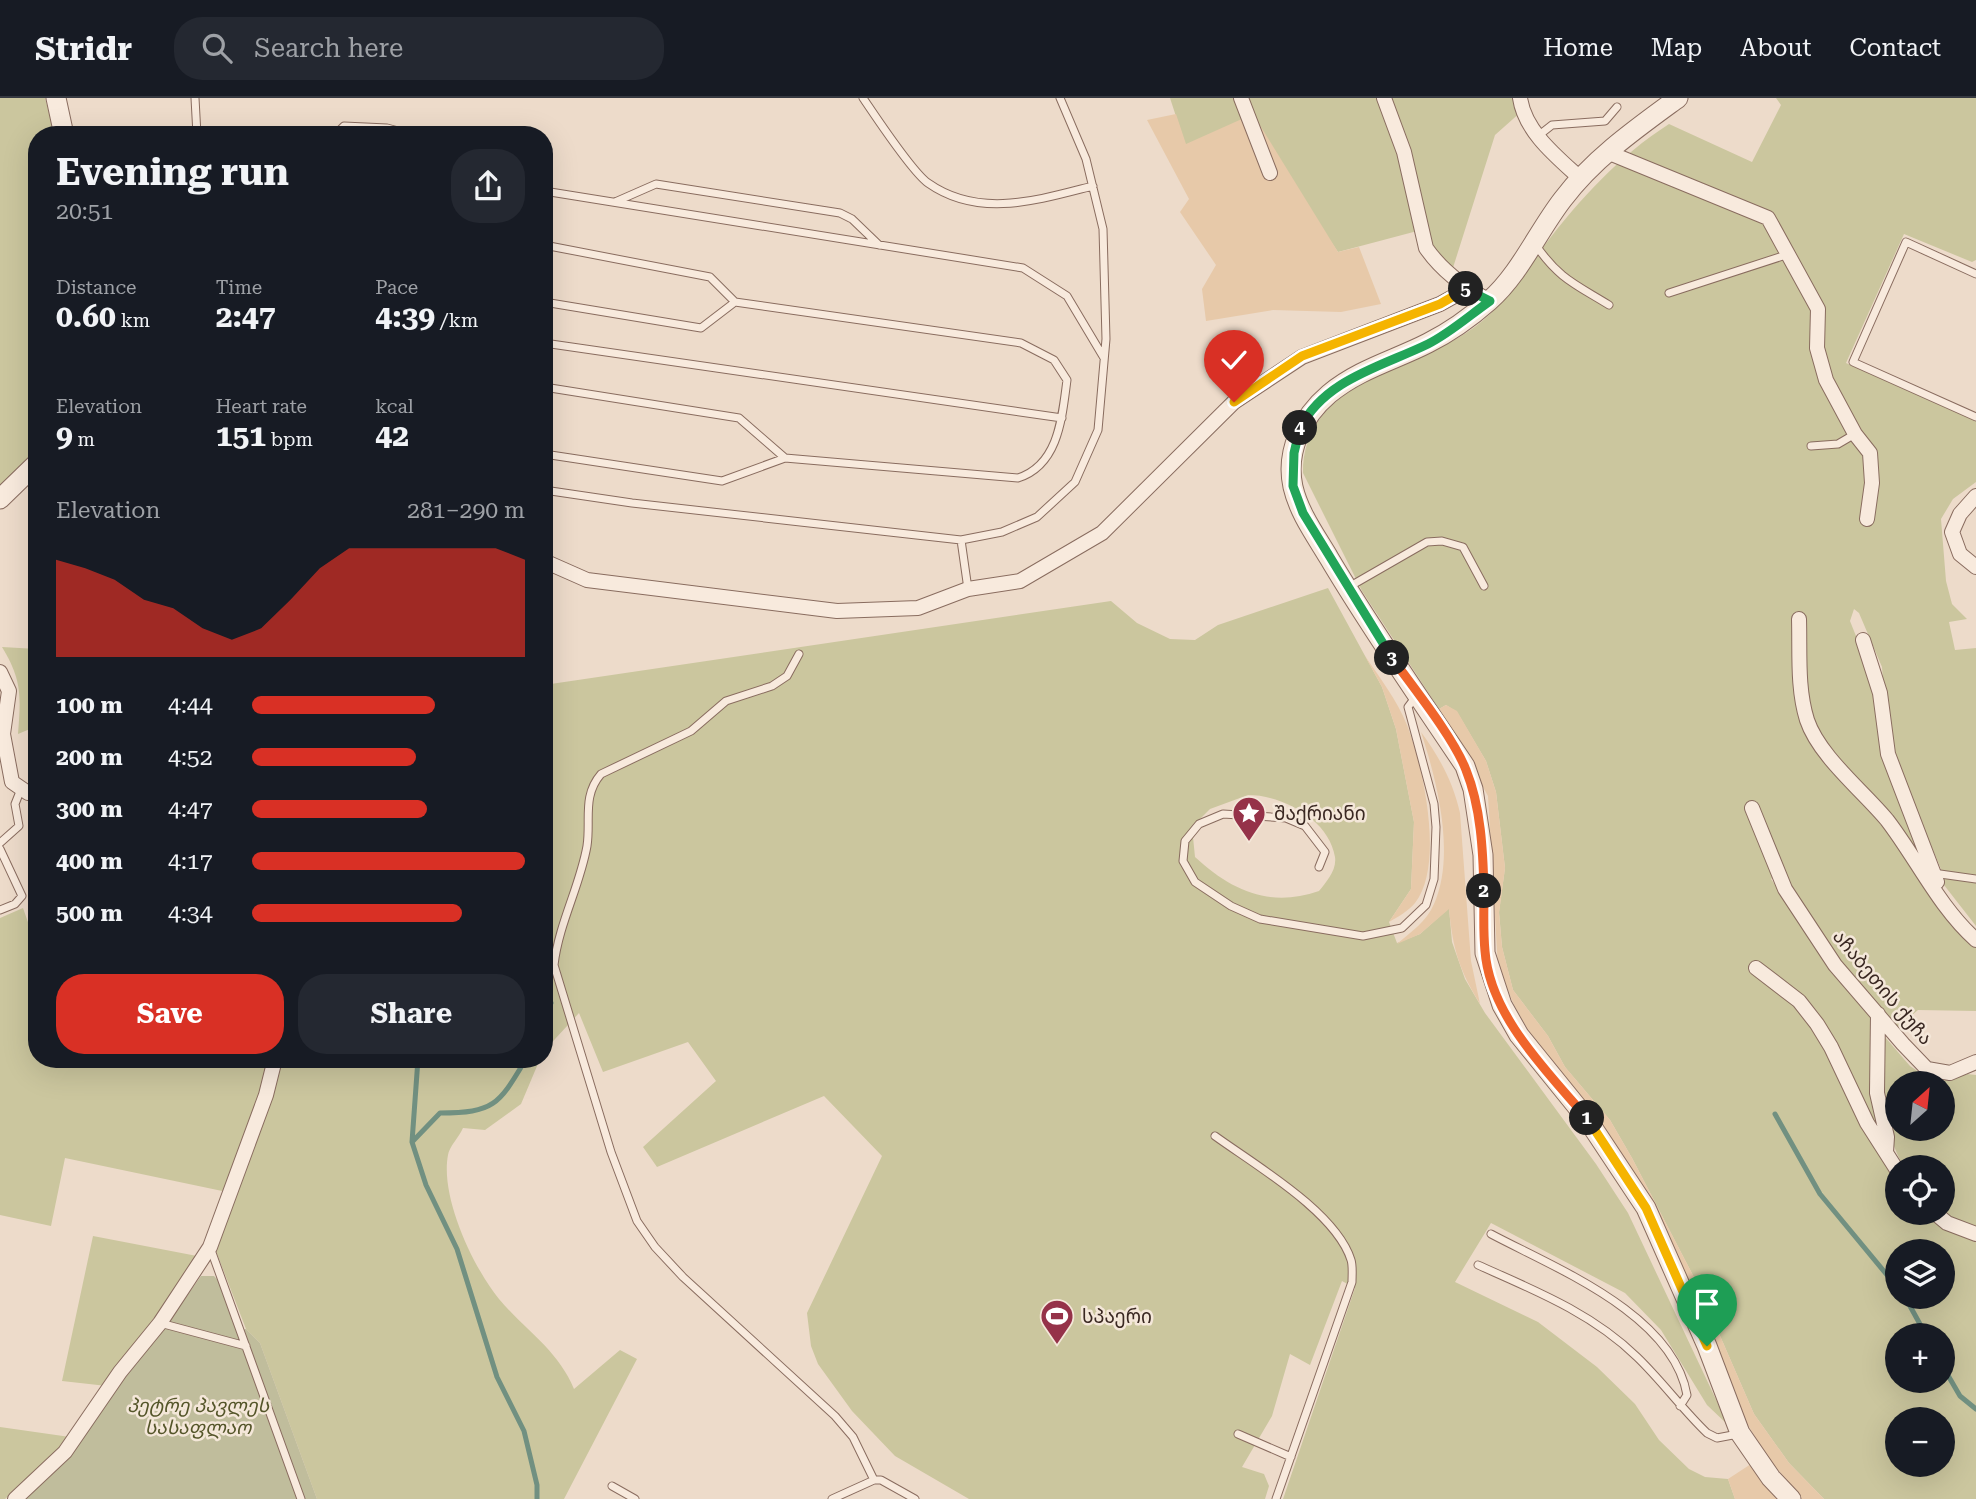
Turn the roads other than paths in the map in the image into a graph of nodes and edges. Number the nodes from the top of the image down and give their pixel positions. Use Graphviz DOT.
graph roads {
  1 [pos="55,98"];
  2 [pos="195,98"];
  3 [pos="863,98"];
  4 [pos="1060,98"];
  5 [pos="1241,98"];
  6 [pos="1384,98"];
  7 [pos="1520,98"];
  8 [pos="1678,98"];
  9 [pos="1617,107"];
  10 [pos="62,126"];
  11 [pos="197,126"];
  12 [pos="1538,136"];
  13 [pos="1607,152"];
  14 [pos="1269,173"];
  15 [pos="1581,179"];
  16 [pos="1093,186"];
  17 [pos="553,192"];
  18 [pos="614,202"];
  19 [pos="1535,243"];
  20 [pos="880,245"];
  21 [pos="553,248"];
  22 [pos="1790,254"];
  23 [pos="1976,274"];
  24 [pos="1467,289"];
  25 [pos="1669,293"];
  26 [pos="1490,301"];
  27 [pos="735,302"];
  28 [pos="553,303"];
  29 [pos="1609,305"];
  30 [pos="553,344"];
  31 [pos="1104,358"];
  32 [pos="553,388"];
  33 [pos="1976,417"];
  34 [pos="1062,418"];
  35 [pos="1855,434"];
  36 [pos="1811,446"];
  37 [pos="553,455"];
  38 [pos="785,458"];
  39 [pos="28,472"];
  40 [pos="553,491"];
  41 [pos="1976,496"];
  42 [pos="0,499"];
  43 [pos="1867,519"];
  44 [pos="961,540"];
  45 [pos="553,565"];
  46 [pos="1976,568"];
  47 [pos="1484,586"];
  48 [pos="1347,588"];
  49 [pos="968,589"];
  50 [pos="1799,619"];
  51 [pos="1863,640"];
  52 [pos="799,654"];
  53 [pos="0,672"];
  54 [pos="1418,695"];
  55 [pos="21,788"];
  56 [pos="28,793"];
  57 [pos="1752,808"];
  58 [pos="0,843"];
  59 [pos="0,849"];
  60 [pos="1319,867"];
  61 [pos="1933,873"];
  62 [pos="1976,879"];
  63 [pos="0,910"];
  64 [pos="1951,912"];
  65 [pos="1976,940"];
  66 [pos="1756,968"];
  67 [pos="1878,1014"];
  68 [pos="1976,1062"];
  69 [pos="273,1068"];
  70 [pos="1215,1136"];
  71 [pos="1886,1152"];
  72 [pos="1888,1155"];
  73 [pos="1952,1225"];
  74 [pos="1491,1234"];
  75 [pos="1976,1234"];
  76 [pos="210,1247"];
  77 [pos="1478,1265"];
  78 [pos="160,1323"];
  79 [pos="246,1346"];
  80 [pos="1680,1406"];
  81 [pos="1740,1433"];
  82 [pos="1238,1434"];
  83 [pos="1291,1457"];
  84 [pos="874,1480"];
  85 [pos="611,1486"];
  86 [pos="15,1499"];
  87 [pos="301,1499"];
  88 [pos="635,1499"];
  89 [pos="832,1499"];
  90 [pos="915,1499"];
  91 [pos="1276,1499"];
  92 [pos="1791,1499"];
  1 -- 10 [label="street"];
  2 -- 11 [label="lane"];
  3 -- 16 [label="lane"];
  4 -- 16 [label="lane"];
  5 -- 14 [label="street"];
  6 -- 24 [label="street"];
  7 -- 12 [label="street"];
  8 -- 13 [label="street"];
  9 -- 12 [label="lane"];
  12 -- 15 [label="street"];
  13 -- 15 [label="street"];
  13 -- 22 [label="street"];
  15 -- 19 [label="street"];
  16 -- 31 [label="lane"];
  17 -- 18 [label="lane"];
  18 -- 20 [label="lane"];
  18 -- 20 [label="lane"];
  19 -- 26 [label="street"];
  19 -- 29 [label="lane"];
  20 -- 31 [label="lane"];
  21 -- 27 [label="lane"];
  22 -- 25 [label="lane"];
  22 -- 35 [label="street"];
  23 -- 33 [label="lane"];
  24 -- 26 [label="street"];
  24 -- 49 [label="street"];
  26 -- 48 [label="street"];
  27 -- 28 [label="lane"];
  27 -- 34 [label="lane"];
  30 -- 34 [label="lane"];
  31 -- 44 [label="lane"];
  32 -- 38 [label="lane"];
  34 -- 38 [label="lane"];
  35 -- 36 [label="lane"];
  35 -- 43 [label="street"];
  37 -- 38 [label="lane"];
  39 -- 42 [label="street"];
  40 -- 44 [label="lane"];
  41 -- 46 [label="street"];
  44 -- 49 [label="lane"];
  45 -- 49 [label="street"];
  47 -- 48 [label="lane"];
  48 -- 54 [label="street"];
  50 -- 64 [label="street"];
  51 -- 61 [label="street"];
  52 -- 84 [label="lane"];
  53 -- 55 [label="street"];
  54 -- 60 [label="lane"];
  54 -- 81 [label="street"];
  55 -- 56 [label="street"];
  55 -- 58 [label="lane"];
  57 -- 67 [label="street, აჩაბეთის ქუჩა"];
  59 -- 63 [label="lane"];
  61 -- 62 [label="lane"];
  61 -- 64 [label="street"];
  64 -- 65 [label="street"];
  66 -- 71 [label="street"];
  67 -- 68 [label="street, აჩაბეთის ქუჩა"];
  67 -- 71 [label="street"];
  69 -- 76 [label="street"];
  70 -- 83 [label="lane"];
  71 -- 72 [label="street"];
  73 -- 75 [label="street"];
  74 -- 80 [label="lane"];
  76 -- 78 [label="street"];
  76 -- 79 [label="lane"];
  77 -- 80 [label="lane"];
  78 -- 79 [label="lane"];
  78 -- 86 [label="street"];
  79 -- 87 [label="lane"];
  80 -- 81 [label="lane"];
  81 -- 92 [label="street"];
  82 -- 83 [label="lane"];
  83 -- 91 [label="lane"];
  84 -- 89 [label="lane"];
  84 -- 90 [label="lane"];
  85 -- 88 [label="lane"];
}
